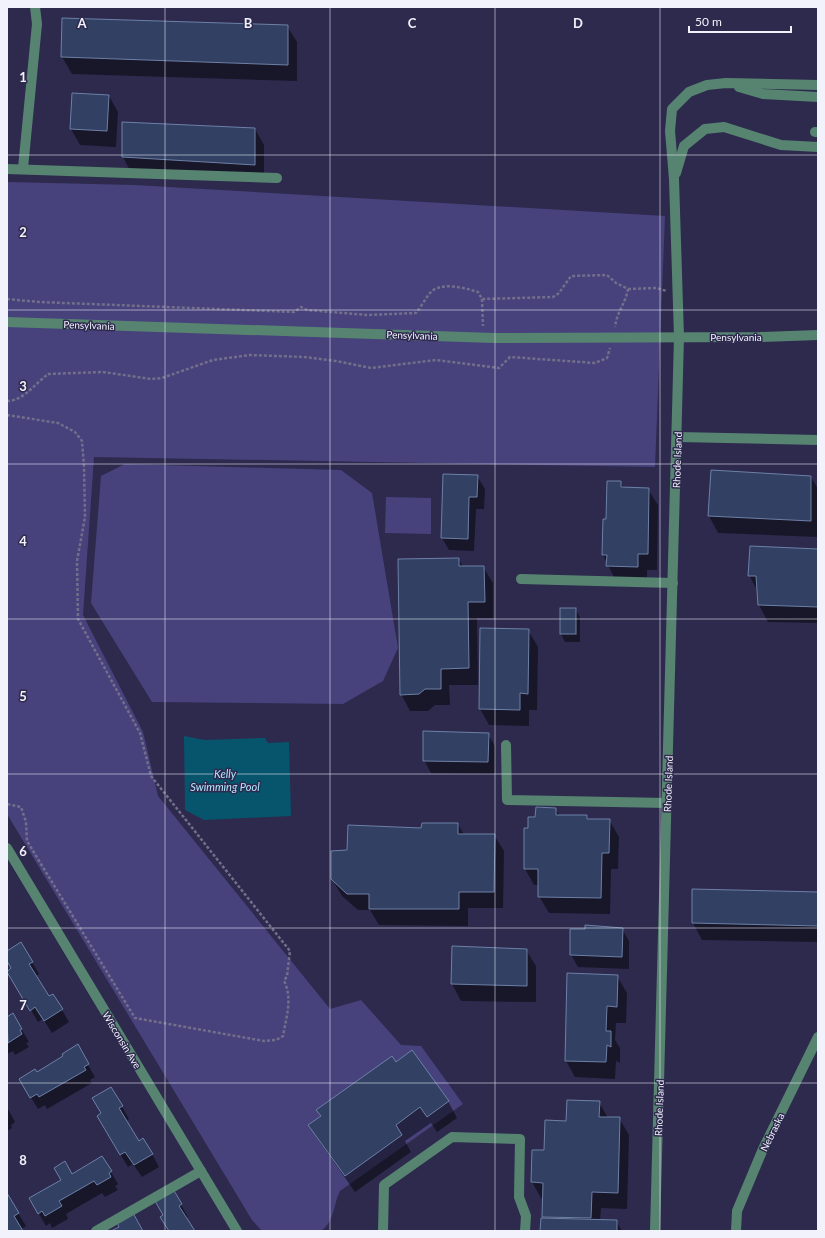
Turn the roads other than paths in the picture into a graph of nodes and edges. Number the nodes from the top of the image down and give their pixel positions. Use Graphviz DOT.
graph roads {
  1 [pos="35,7"];
  2 [pos="726,83"];
  3 [pos="818,85"];
  4 [pos="818,98"];
  5 [pos="818,147"];
  6 [pos="23,168"];
  7 [pos="7,169"];
  8 [pos="277,178"];
  9 [pos="674,179"];
  10 [pos="7,322"];
  11 [pos="818,335"];
  12 [pos="679,337"];
  13 [pos="677,437"];
  14 [pos="818,440"];
  15 [pos="522,579"];
  16 [pos="673,583"];
  17 [pos="506,745"];
  18 [pos="667,803"];
  19 [pos="7,848"];
  20 [pos="11,862"];
  21 [pos="818,1037"];
  22 [pos="201,1171"];
  23 [pos="96,1231"];
  24 [pos="237,1231"];
  25 [pos="383,1231"];
  26 [pos="525,1231"];
  27 [pos="655,1231"];
  28 [pos="736,1231"];
  1 -- 6 [label="street"];
  2 -- 3 [label="street"];
  2 -- 4 [label="street"];
  2 -- 9 [label="street, Rhode Island"];
  5 -- 9 [label="street"];
  6 -- 7 [label="street"];
  6 -- 8 [label="street"];
  9 -- 12 [label="street, Rhode Island"];
  10 -- 12 [label="street, Pensylvania"];
  11 -- 12 [label="street, Pensylvania"];
  12 -- 13 [label="street, Rhode Island"];
  13 -- 14 [label="street"];
  13 -- 16 [label="street, Rhode Island"];
  15 -- 16 [label="street"];
  16 -- 18 [label="street, Rhode Island"];
  17 -- 18 [label="street"];
  18 -- 27 [label="street, Rhode Island"];
  19 -- 20 [label="street, Wisconsin Ave"];
  20 -- 22 [label="street, Wisconsin Ave"];
  21 -- 28 [label="street, Nebraska"];
  22 -- 23 [label="street"];
  22 -- 24 [label="street, Wisconsin Ave"];
  25 -- 26 [label="street"];
}
